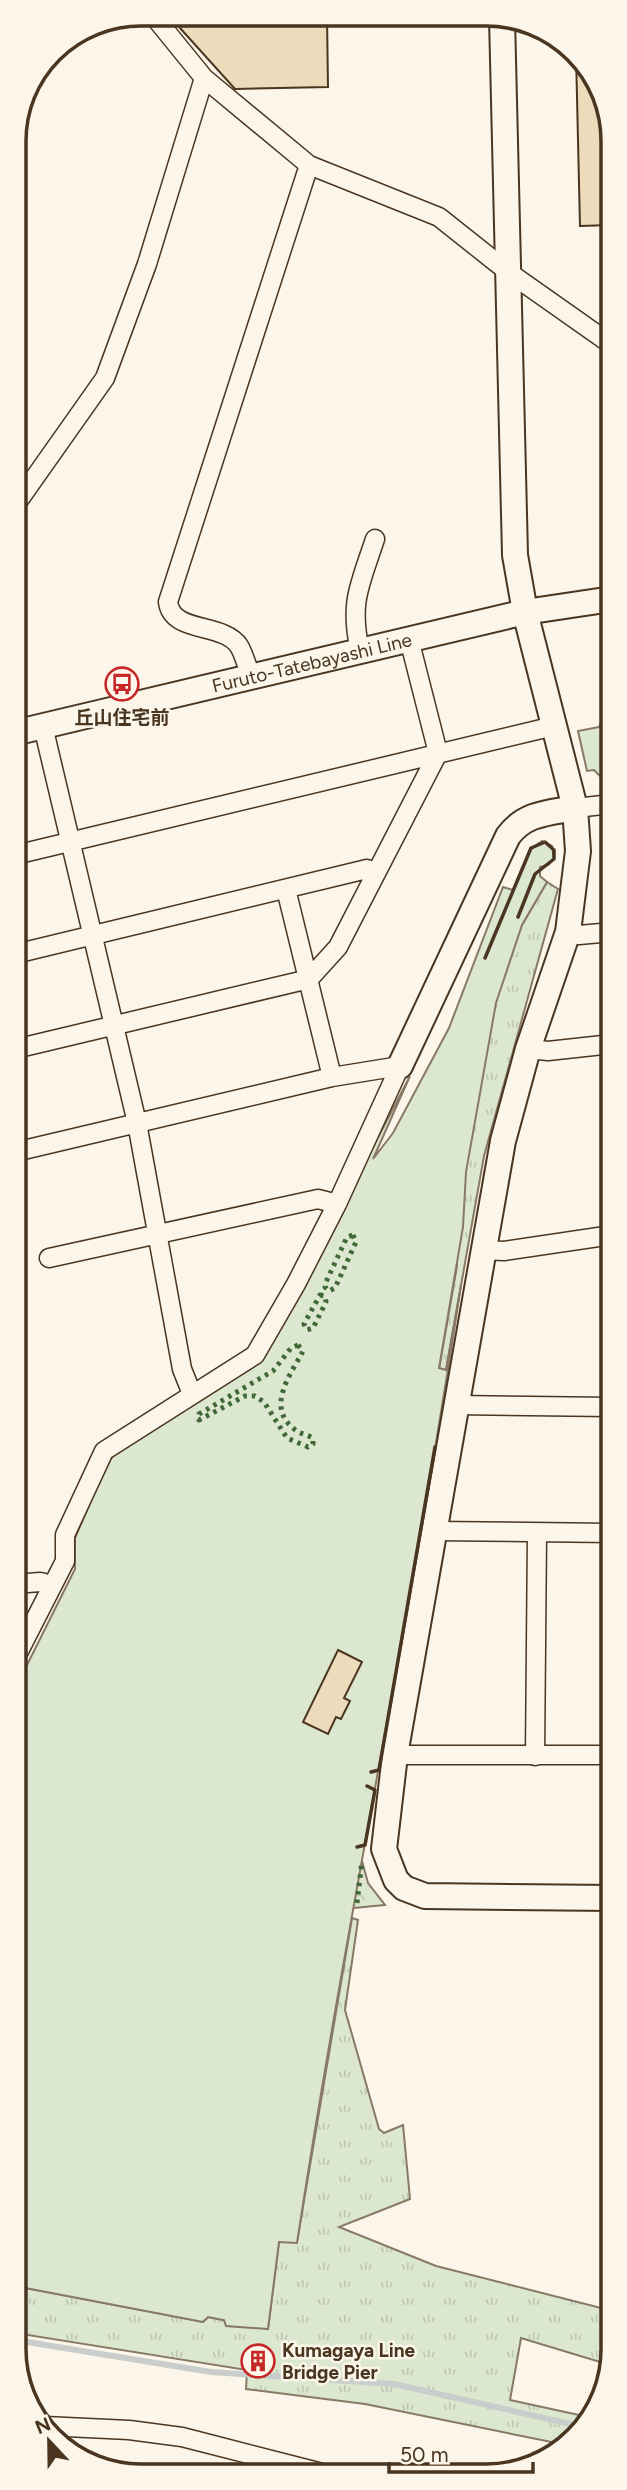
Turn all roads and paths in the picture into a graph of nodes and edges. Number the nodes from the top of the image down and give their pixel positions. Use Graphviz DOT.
graph roads {
  1 [pos="163,26"];
  2 [pos="174,26"];
  3 [pos="502,27"];
  4 [pos="174,37"];
  5 [pos="204,78"];
  6 [pos="309,165"];
  7 [pos="507,271"];
  8 [pos="601,337"];
  9 [pos="26,490"];
  10 [pos="375,539"];
  11 [pos="601,601"];
  12 [pos="525,612"];
  13 [pos="409,639"];
  14 [pos="360,651"];
  15 [pos="251,676"];
  16 [pos="43,726"];
  17 [pos="554,726"];
  18 [pos="26,730"];
  19 [pos="438,753"];
  20 [pos="601,805"];
  21 [pos="575,808"];
  22 [pos="71,842"];
  23 [pos="26,852"];
  24 [pos="376,873"];
  25 [pos="286,889"];
  26 [pos="568,932"];
  27 [pos="601,933"];
  28 [pos="93,935"];
  29 [pos="26,951"];
  30 [pos="309,979"];
  31 [pos="114,1025"];
  32 [pos="601,1045"];
  33 [pos="26,1046"];
  34 [pos="528,1049"];
  35 [pos="400,1066"];
  36 [pos="332,1077"];
  37 [pos="137,1123"];
  38 [pos="26,1149"];
  39 [pos="337,1204"];
  40 [pos="158,1233"];
  41 [pos="601,1237"];
  42 [pos="482,1250"];
  43 [pos="49,1258"];
  44 [pos="192,1394"];
  45 [pos="454,1405"];
  46 [pos="601,1407"];
  47 [pos="433,1531"];
  48 [pos="537,1533"];
  49 [pos="601,1533"];
  50 [pos="26,1583"];
  51 [pos="51,1585"];
  52 [pos="26,1636"];
  53 [pos="396,1755"];
  54 [pos="601,1755"];
  55 [pos="535,1756"];
  56 [pos="601,1898"];
  57 [pos="84,2428"];
  58 [pos="287,2464"];
  1 -- 4 [label="street"];
  2 -- 4 [label="street"];
  3 -- 7 [label="street"];
  4 -- 5 [label="street"];
  5 -- 6 [label="street"];
  5 -- 9 [label="street"];
  6 -- 7 [label="street"];
  6 -- 15 [label="street"];
  7 -- 8 [label="street"];
  7 -- 12 [label="street"];
  10 -- 14 [label="street"];
  11 -- 12 [label="street, Furuto-Tatebayashi Line"];
  12 -- 13 [label="street, Furuto-Tatebayashi Line"];
  12 -- 17 [label="street"];
  13 -- 14 [label="street, Furuto-Tatebayashi Line"];
  13 -- 19 [label="street"];
  14 -- 15 [label="street, Furuto-Tatebayashi Line"];
  15 -- 16 [label="street, Furuto-Tatebayashi Line"];
  16 -- 18 [label="street, Furuto-Tatebayashi Line"];
  16 -- 22 [label="street"];
  17 -- 19 [label="street"];
  17 -- 21 [label="street"];
  19 -- 22 [label="street"];
  19 -- 24 [label="street"];
  20 -- 21 [label="street"];
  21 -- 26 [label="street"];
  21 -- 35 [label="street"];
  22 -- 23 [label="street"];
  22 -- 28 [label="street"];
  24 -- 25 [label="street"];
  24 -- 30 [label="street"];
  25 -- 28 [label="street"];
  25 -- 30 [label="street"];
  26 -- 27 [label="street"];
  26 -- 34 [label="street"];
  28 -- 29 [label="street"];
  28 -- 31 [label="street"];
  30 -- 31 [label="street"];
  30 -- 36 [label="street"];
  31 -- 33 [label="street"];
  31 -- 37 [label="street"];
  32 -- 34 [label="street"];
  34 -- 42 [label="street"];
  35 -- 36 [label="street"];
  35 -- 39 [label="street"];
  36 -- 37 [label="street"];
  37 -- 38 [label="street"];
  37 -- 40 [label="street"];
  39 -- 40 [label="street"];
  39 -- 44 [label="street"];
  40 -- 43 [label="street"];
  40 -- 44 [label="street"];
  41 -- 42 [label="street"];
  42 -- 45 [label="street"];
  44 -- 51 [label="street"];
  45 -- 46 [label="street"];
  45 -- 47 [label="street"];
  47 -- 48 [label="street"];
  47 -- 53 [label="street"];
  48 -- 49 [label="street"];
  48 -- 55 [label="street"];
  50 -- 51 [label="street"];
  51 -- 52 [label="street"];
  53 -- 55 [label="street"];
  53 -- 56 [label="street"];
  54 -- 55 [label="street"];
  57 -- 58 [label="street"];
}
